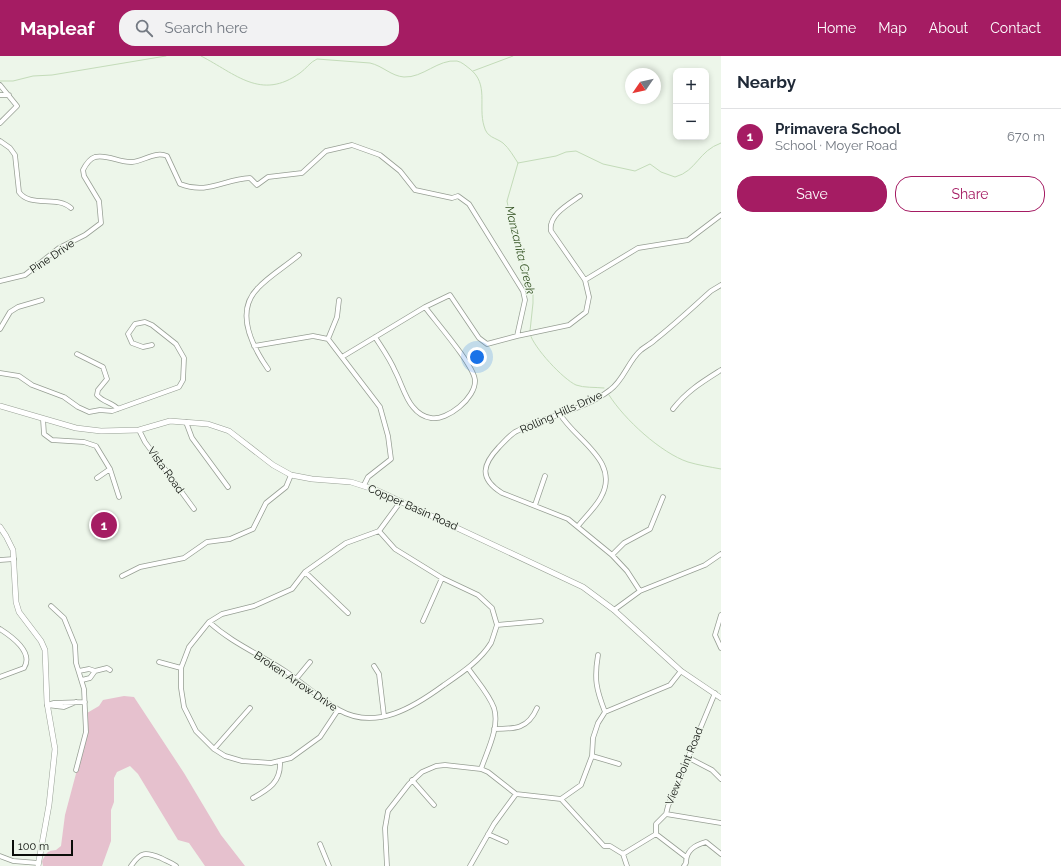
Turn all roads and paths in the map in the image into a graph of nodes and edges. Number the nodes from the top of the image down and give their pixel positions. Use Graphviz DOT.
graph roads {
  1 [pos="0,85"];
  2 [pos="0,95"];
  3 [pos="8,95"];
  4 [pos="0,123"];
  5 [pos="0,141"];
  6 [pos="580,196"];
  7 [pos="71,208"];
  8 [pos="721,215"];
  9 [pos="299,255"];
  10 [pos="586,280"];
  11 [pos="0,281"];
  12 [pos="721,285"];
  13 [pos="42,300"];
  14 [pos="339,300"];
  15 [pos="425,307"];
  16 [pos="0,329"];
  17 [pos="517,336"];
  18 [pos="375,337"];
  19 [pos="328,339"];
  20 [pos="152,345"];
  21 [pos="254,346"];
  22 [pos="77,354"];
  23 [pos="342,357"];
  24 [pos="268,369"];
  25 [pos="721,370"];
  26 [pos="0,373"];
  27 [pos="0,406"];
  28 [pos="118,409"];
  29 [pos="673,409"];
  30 [pos="560,414"];
  31 [pos="43,419"];
  32 [pos="186,422"];
  33 [pos="139,430"];
  34 [pos="110,468"];
  35 [pos="291,475"];
  36 [pos="545,476"];
  37 [pos="97,478"];
  38 [pos="364,485"];
  39 [pos="228,487"];
  40 [pos="119,497"];
  41 [pos="663,497"];
  42 [pos="401,501"];
  43 [pos="535,505"];
  44 [pos="194,509"];
  45 [pos="578,526"];
  46 [pos="0,527"];
  47 [pos="379,531"];
  48 [pos="721,554"];
  49 [pos="612,555"];
  50 [pos="717,558"];
  51 [pos="14,559"];
  52 [pos="0,560"];
  53 [pos="721,563"];
  54 [pos="305,572"];
  55 [pos="122,576"];
  56 [pos="442,578"];
  57 [pos="640,591"];
  58 [pos="51,606"];
  59 [pos="614,610"];
  60 [pos="348,613"];
  61 [pos="721,614"];
  62 [pos="424,621"];
  63 [pos="542,621"];
  64 [pos="209,622"];
  65 [pos="497,625"];
  66 [pos="0,628"];
  67 [pos="721,648"];
  68 [pos="598,655"];
  69 [pos="159,662"];
  70 [pos="310,662"];
  71 [pos="374,666"];
  72 [pos="181,668"];
  73 [pos="468,668"];
  74 [pos="110,670"];
  75 [pos="79,671"];
  76 [pos="95,671"];
  77 [pos="681,671"];
  78 [pos="0,677"];
  79 [pos="296,679"];
  80 [pos="82,680"];
  81 [pos="715,693"];
  82 [pos="721,698"];
  83 [pos="85,702"];
  84 [pos="47,705"];
  85 [pos="250,708"];
  86 [pos="537,708"];
  87 [pos="338,710"];
  88 [pos="605,712"];
  89 [pos="384,716"];
  90 [pos="494,730"];
  91 [pos="214,749"];
  92 [pos="592,756"];
  93 [pos="687,757"];
  94 [pos="280,762"];
  95 [pos="619,764"];
  96 [pos="481,769"];
  97 [pos="76,770"];
  98 [pos="721,779"];
  99 [pos="412,780"];
  100 [pos="516,794"];
  101 [pos="253,798"];
  102 [pos="561,799"];
  103 [pos="434,805"];
  104 [pos="666,814"];
  105 [pos="721,823"];
  106 [pos="488,834"];
  107 [pos="656,834"];
  108 [pos="506,842"];
  109 [pos="320,844"];
  110 [pos="623,854"];
  111 [pos="721,854"];
  112 [pos="0,856"];
  113 [pos="686,858"];
  114 [pos="38,864"];
  115 [pos="131,866"];
  116 [pos="176,866"];
  117 [pos="329,866"];
  118 [pos="387,866"];
  119 [pos="470,866"];
  120 [pos="627,866"];
  121 [pos="684,866"];
  1 -- 3 [label="street"];
  2 -- 3 [label="street"];
  3 -- 4 [label="street"];
  5 -- 7 [label="street"];
  6 -- 10 [label="street"];
  8 -- 10 [label="street"];
  9 -- 21 [label="street"];
  10 -- 17 [label="street"];
  11 -- 17 [label="street, Pine Drive"];
  12 -- 30 [label="street, Rolling Hills Drive"];
  13 -- 16 [label="street"];
  14 -- 19 [label="street"];
  15 -- 17 [label="street"];
  15 -- 18 [label="street"];
  15 -- 18 [label="street"];
  18 -- 23 [label="street"];
  19 -- 21 [label="street"];
  19 -- 23 [label="street"];
  20 -- 28 [label="street"];
  21 -- 24 [label="street"];
  22 -- 28 [label="street"];
  23 -- 38 [label="street"];
  25 -- 29 [label="street"];
  26 -- 28 [label="street"];
  27 -- 31 [label="street, Copper Basin Road"];
  30 -- 43 [label="street, Rolling Hills Drive"];
  30 -- 45 [label="street"];
  31 -- 33 [label="street, Copper Basin Road"];
  31 -- 34 [label="street"];
  32 -- 33 [label="street, Copper Basin Road"];
  32 -- 35 [label="street, Copper Basin Road"];
  32 -- 39 [label="street"];
  33 -- 44 [label="street, Vista Road"];
  34 -- 37 [label="street"];
  34 -- 40 [label="street"];
  35 -- 38 [label="street, Copper Basin Road"];
  35 -- 55 [label="street"];
  36 -- 43 [label="street"];
  38 -- 42 [label="street, Copper Basin Road"];
  41 -- 49 [label="street"];
  42 -- 47 [label="street"];
  42 -- 59 [label="street, Copper Basin Road"];
  43 -- 45 [label="street, Rolling Hills Drive"];
  45 -- 49 [label="street, Rolling Hills Drive"];
  46 -- 51 [label="street"];
  47 -- 54 [label="street"];
  47 -- 56 [label="street"];
  48 -- 50 [label="street"];
  49 -- 57 [label="street, Rolling Hills Drive"];
  50 -- 53 [label="street"];
  50 -- 57 [label="street"];
  51 -- 52 [label="street"];
  51 -- 84 [label="street"];
  54 -- 60 [label="street"];
  54 -- 64 [label="street"];
  56 -- 62 [label="street"];
  56 -- 65 [label="street"];
  57 -- 59 [label="street"];
  58 -- 75 [label="street"];
  59 -- 77 [label="street, Copper Basin Road"];
  61 -- 67 [label="street"];
  63 -- 65 [label="street"];
  64 -- 72 [label="street"];
  64 -- 79 [label="street, Broken Arrow Drive"];
  65 -- 73 [label="street, Broken Arrow Drive"];
  66 -- 78 [label="street"];
  68 -- 88 [label="street"];
  69 -- 72 [label="street"];
  70 -- 79 [label="street"];
  71 -- 89 [label="street"];
  72 -- 91 [label="street"];
  73 -- 89 [label="street, Broken Arrow Drive"];
  73 -- 90 [label="street"];
  74 -- 76 [label="street"];
  75 -- 76 [label="street"];
  75 -- 80 [label="street"];
  76 -- 80 [label="street"];
  77 -- 81 [label="street, Copper Basin Road"];
  77 -- 88 [label="street"];
  79 -- 87 [label="street, Broken Arrow Drive"];
  80 -- 83 [label="street"];
  81 -- 82 [label="street, Copper Basin Road"];
  81 -- 93 [label="street, View Point Road"];
  83 -- 84 [label="street"];
  83 -- 97 [label="street"];
  84 -- 114 [label="street"];
  85 -- 91 [label="street"];
  86 -- 90 [label="street"];
  87 -- 89 [label="street, Broken Arrow Drive"];
  87 -- 94 [label="street"];
  88 -- 92 [label="street"];
  90 -- 96 [label="street"];
  91 -- 94 [label="street"];
  92 -- 95 [label="street"];
  92 -- 102 [label="street"];
  93 -- 98 [label="street"];
  93 -- 104 [label="street, View Point Road"];
  94 -- 101 [label="street"];
  96 -- 99 [label="street"];
  96 -- 100 [label="street"];
  99 -- 103 [label="street"];
  99 -- 118 [label="street"];
  100 -- 102 [label="street"];
  100 -- 106 [label="street"];
  102 -- 110 [label="street"];
  104 -- 105 [label="street"];
  104 -- 107 [label="street, View Point Road"];
  106 -- 108 [label="street"];
  106 -- 119 [label="street"];
  107 -- 110 [label="street"];
  107 -- 113 [label="street"];
  109 -- 117 [label="street"];
  110 -- 120 [label="street"];
  111 -- 113 [label="street"];
  112 -- 114 [label="street"];
  113 -- 121 [label="street"];
  115 -- 116 [label="street"];
}
